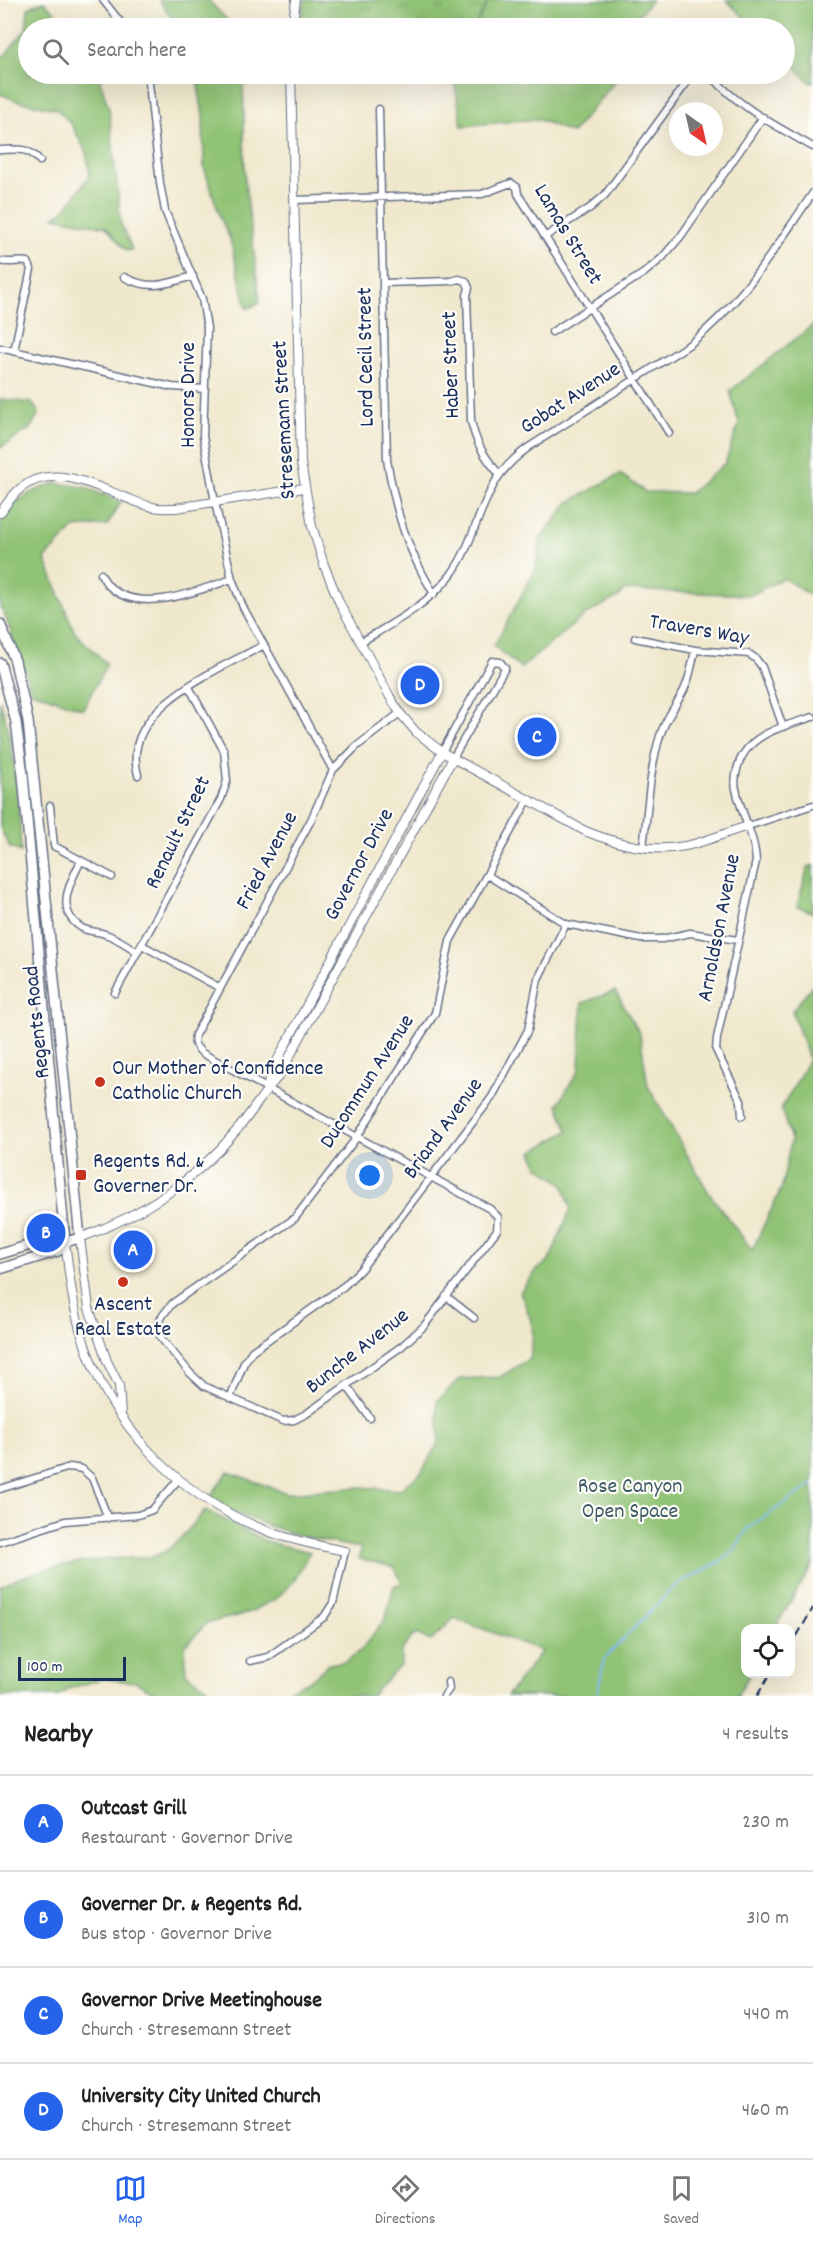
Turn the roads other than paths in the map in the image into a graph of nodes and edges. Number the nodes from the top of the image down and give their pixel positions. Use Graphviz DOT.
graph roads {
  1 [pos="103,0"];
  2 [pos="296,0"];
  3 [pos="116,18"];
  4 [pos="293,18"];
  5 [pos="149,84"];
  6 [pos="291,84"];
  7 [pos="686,84"];
  8 [pos="722,84"];
  9 [pos="379,109"];
  10 [pos="763,117"];
  11 [pos="813,147"];
  12 [pos="0,150"];
  13 [pos="40,161"];
  14 [pos="813,193"];
  15 [pos="380,198"];
  16 [pos="294,200"];
  17 [pos="546,236"];
  18 [pos="0,261"];
  19 [pos="193,276"];
  20 [pos="124,277"];
  21 [pos="384,283"];
  22 [pos="590,308"];
  23 [pos="552,332"];
  24 [pos="0,348"];
  25 [pos="14,351"];
  26 [pos="634,379"];
  27 [pos="205,389"];
  28 [pos="669,433"];
  29 [pos="500,475"];
  30 [pos="304,488"];
  31 [pos="215,502"];
  32 [pos="0,513"];
  33 [pos="101,574"];
  34 [pos="232,579"];
  35 [pos="434,594"];
  36 [pos="0,624"];
  37 [pos="635,638"];
  38 [pos="361,642"];
  39 [pos="264,645"];
  40 [pos="695,650"];
  41 [pos="0,663"];
  42 [pos="189,687"];
  43 [pos="400,713"];
  44 [pos="813,717"];
  45 [pos="783,727"];
  46 [pos="442,752"];
  47 [pos="453,758"];
  48 [pos="333,770"];
  49 [pos="138,775"];
  50 [pos="528,800"];
  51 [pos="813,805"];
  52 [pos="50,806"];
  53 [pos="748,826"];
  54 [pos="643,847"];
  55 [pos="81,861"];
  56 [pos="487,875"];
  57 [pos="112,877"];
  58 [pos="566,924"];
  59 [pos="738,940"];
  60 [pos="142,945"];
  61 [pos="138,952"];
  62 [pos="220,988"];
  63 [pos="115,993"];
  64 [pos="267,1088"];
  65 [pos="742,1116"];
  66 [pos="357,1137"];
  67 [pos="432,1176"];
  68 [pos="80,1238"];
  69 [pos="65,1242"];
  70 [pos="0,1254"];
  71 [pos="0,1269"];
  72 [pos="446,1296"];
  73 [pos="474,1318"];
  74 [pos="347,1386"];
  75 [pos="230,1398"];
  76 [pos="121,1415"];
  77 [pos="370,1418"];
  78 [pos="178,1480"];
  79 [pos="0,1489"];
  80 [pos="108,1518"];
  81 [pos="0,1542"];
  82 [pos="345,1551"];
  83 [pos="250,1661"];
  84 [pos="448,1682"];
  85 [pos="444,1696"];
  1 -- 3 [label="street"];
  2 -- 4 [label="street"];
  5 -- 19 [label="street, Honors Drive"];
  6 -- 16 [label="street, Stresemann Street"];
  7 -- 17 [label="street"];
  8 -- 10 [label="street"];
  9 -- 15 [label="street, Lord Cecil Street"];
  10 -- 11 [label="street"];
  10 -- 22 [label="street"];
  12 -- 13 [label="street"];
  14 -- 26 [label="street, Gobat Avenue"];
  15 -- 16 [label="street, Lamas Street"];
  15 -- 17 [label="street, Lamas Street"];
  15 -- 21 [label="street, Lord Cecil Street"];
  16 -- 30 [label="street, Stresemann Street"];
  17 -- 22 [label="street, Lamas Street"];
  18 -- 25 [label="street"];
  19 -- 20 [label="street"];
  19 -- 27 [label="street, Honors Drive"];
  21 -- 29 [label="street, Haber Street"];
  21 -- 35 [label="street, Lord Cecil Street"];
  22 -- 23 [label="street"];
  22 -- 26 [label="street, Lamas Street"];
  24 -- 25 [label="street"];
  25 -- 27 [label="street"];
  26 -- 28 [label="street, Lamas Street"];
  26 -- 29 [label="street, Gobat Avenue"];
  27 -- 31 [label="street, Honors Drive"];
  29 -- 35 [label="street, Gobat Avenue"];
  30 -- 31 [label="street"];
  30 -- 38 [label="street, Stresemann Street"];
  31 -- 32 [label="street"];
  31 -- 34 [label="street, Honors Drive"];
  33 -- 34 [label="street"];
  34 -- 39 [label="street, Honors Drive"];
  35 -- 38 [label="street, Gobat Avenue"];
  36 -- 68 [label="main road, Regents Road"];
  37 -- 40 [label="street, Travers Way"];
  38 -- 43 [label="street, Stresemann Street"];
  39 -- 42 [label="street"];
  39 -- 48 [label="street, Honors Drive"];
  40 -- 45 [label="street, Travers Way"];
  40 -- 54 [label="street"];
  41 -- 69 [label="main road, Regents Road"];
  42 -- 49 [label="street"];
  42 -- 60 [label="street, Renault Street"];
  43 -- 46 [label="street, Stresemann Street"];
  43 -- 48 [label="street, Fried Avenue"];
  44 -- 45 [label="street, Arnoldson Avenue"];
  45 -- 53 [label="street, Arnoldson Avenue"];
  46 -- 47 [label="street, Stresemann Street"];
  46 -- 47 [label="street, Governor Drive"];
  46 -- 64 [label="street, Governor Drive"];
  47 -- 50 [label="street, Stresemann Street"];
  47 -- 64 [label="street, Governor Drive"];
  48 -- 62 [label="street, Fried Avenue"];
  50 -- 54 [label="street, Stresemann Street"];
  50 -- 56 [label="street, Ducommun Avenue"];
  51 -- 53 [label="street"];
  52 -- 55 [label="street"];
  53 -- 54 [label="street, Stresemann Street"];
  53 -- 59 [label="street, Arnoldson Avenue"];
  55 -- 57 [label="street"];
  55 -- 61 [label="street"];
  56 -- 58 [label="street"];
  56 -- 66 [label="street, Ducommun Avenue"];
  58 -- 59 [label="street"];
  58 -- 67 [label="street, Briand Avenue"];
  59 -- 65 [label="street, Arnoldson Avenue"];
  60 -- 61 [label="street, Renault Street"];
  60 -- 62 [label="street"];
  61 -- 63 [label="street, Renault Street"];
  62 -- 64 [label="street, Fried Avenue"];
  64 -- 66 [label="street"];
  64 -- 68 [label="street, Governor Drive"];
  66 -- 67 [label="street"];
  66 -- 75 [label="street, Ducommun Avenue"];
  67 -- 72 [label="street, Bunche Avenue"];
  67 -- 75 [label="street, Briand Avenue"];
  68 -- 69 [label="main road, Governor Drive"];
  68 -- 76 [label="street, Regents Road"];
  69 -- 70 [label="main road, Governor Drive"];
  69 -- 71 [label="main road, Governor Drive"];
  69 -- 76 [label="street, Regents Road"];
  72 -- 73 [label="street"];
  72 -- 74 [label="street, Bunche Avenue"];
  74 -- 75 [label="street, Bunche Avenue"];
  74 -- 77 [label="street"];
  76 -- 78 [label="street, Regents Road"];
  78 -- 80 [label="street"];
  78 -- 82 [label="street, Regents Road"];
  79 -- 80 [label="street"];
  80 -- 81 [label="street"];
  82 -- 83 [label="street"];
  84 -- 85 [label="street"];
}
